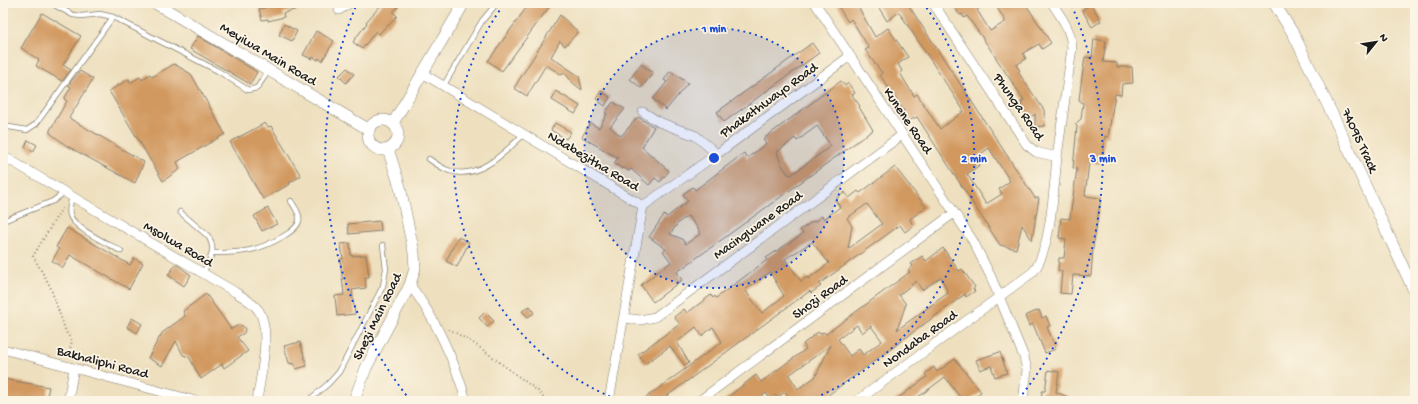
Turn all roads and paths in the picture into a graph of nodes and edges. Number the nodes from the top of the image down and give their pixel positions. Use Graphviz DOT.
graph roads {
  1 [pos="5,3"];
  2 [pos="51,3"];
  3 [pos="155,3"];
  4 [pos="350,3"];
  5 [pos="464,3"];
  6 [pos="497,3"];
  7 [pos="815,3"];
  8 [pos="933,3"];
  9 [pos="1052,3"];
  10 [pos="1274,3"];
  11 [pos="3,6"];
  12 [pos="339,10"];
  13 [pos="113,17"];
  14 [pos="850,56"];
  15 [pos="269,70"];
  16 [pos="422,73"];
  17 [pos="444,85"];
  18 [pos="643,112"];
  19 [pos="393,123"];
  20 [pos="3,126"];
  21 [pos="368,129"];
  22 [pos="524,134"];
  23 [pos="902,136"];
  24 [pos="388,149"];
  25 [pos="717,154"];
  26 [pos="3,156"];
  27 [pos="1058,157"];
  28 [pos="429,159"];
  29 [pos="68,194"];
  30 [pos="291,201"];
  31 [pos="643,206"];
  32 [pos="180,212"];
  33 [pos="954,213"];
  34 [pos="3,221"];
  35 [pos="383,245"];
  36 [pos="121,251"];
  37 [pos="213,253"];
  38 [pos="203,273"];
  39 [pos="410,285"];
  40 [pos="1415,293"];
  41 [pos="998,297"];
  42 [pos="624,318"];
  43 [pos="434,320"];
  44 [pos="3,349"];
  45 [pos="70,367"];
  46 [pos="163,397"];
  47 [pos="68,401"];
  48 [pos="196,401"];
  49 [pos="257,401"];
  50 [pos="308,401"];
  51 [pos="354,401"];
  52 [pos="466,401"];
  53 [pos="546,401"];
  54 [pos="610,401"];
  55 [pos="699,401"];
  56 [pos="857,401"];
  57 [pos="1023,401"];
  1 -- 11 [label="street"];
  2 -- 13 [label="lane"];
  3 -- 15 [label="street, Meyiwa Main Road"];
  4 -- 12 [label="street"];
  5 -- 16 [label="street"];
  6 -- 17 [label="lane"];
  7 -- 14 [label="street, Kunene Road"];
  8 -- 27 [label="street, Phunga Road"];
  9 -- 27 [label="street, Phunga Road"];
  10 -- 40 [label="street, 74095 Track"];
  13 -- 15 [label="lane"];
  13 -- 20 [label="lane"];
  14 -- 23 [label="street, Kunene Road"];
  14 -- 25 [label="street, Phakathwayo Road"];
  15 -- 21 [label="street, Meyiwa Main Road"];
  16 -- 17 [label="street, Ndabezitha Road"];
  16 -- 19 [label="street"];
  17 -- 22 [label="street, Ndabezitha Road"];
  18 -- 25 [label="street"];
  19 -- 21 [label="street"];
  19 -- 24 [label="street"];
  21 -- 24 [label="street"];
  22 -- 28 [label="lane"];
  22 -- 31 [label="street, Ndabezitha Road"];
  23 -- 33 [label="street, Kunene Road"];
  23 -- 42 [label="street, Macingwane Road"];
  24 -- 39 [label="street, Shezi Main Road"];
  25 -- 31 [label="street, Phakathwayo Road"];
  26 -- 29 [label="street, Msolwa Road"];
  27 -- 41 [label="street"];
  29 -- 34 [label="lane"];
  29 -- 36 [label="lane"];
  29 -- 38 [label="street, Msolwa Road"];
  29 -- 45 [label="path"];
  30 -- 37 [label="lane"];
  31 -- 42 [label="street, Ndabezitha Road"];
  32 -- 37 [label="lane"];
  33 -- 41 [label="street, Kunene Road"];
  33 -- 55 [label="street, Shozi Road"];
  35 -- 50 [label="lane"];
  37 -- 38 [label="lane"];
  38 -- 49 [label="street, Msolwa Road"];
  39 -- 43 [label="street"];
  39 -- 51 [label="street, Shezi Main Road"];
  41 -- 56 [label="street, Nondaba Road"];
  41 -- 57 [label="street, Kunene Road"];
  42 -- 54 [label="street, Ndabezitha Road"];
  43 -- 52 [label="street"];
  43 -- 53 [label="path"];
  44 -- 45 [label="street, Bakhaliphi Road"];
  45 -- 46 [label="street, Bakhaliphi Road"];
  45 -- 47 [label="street"];
  46 -- 48 [label="street, Bakhaliphi Road"];
}
